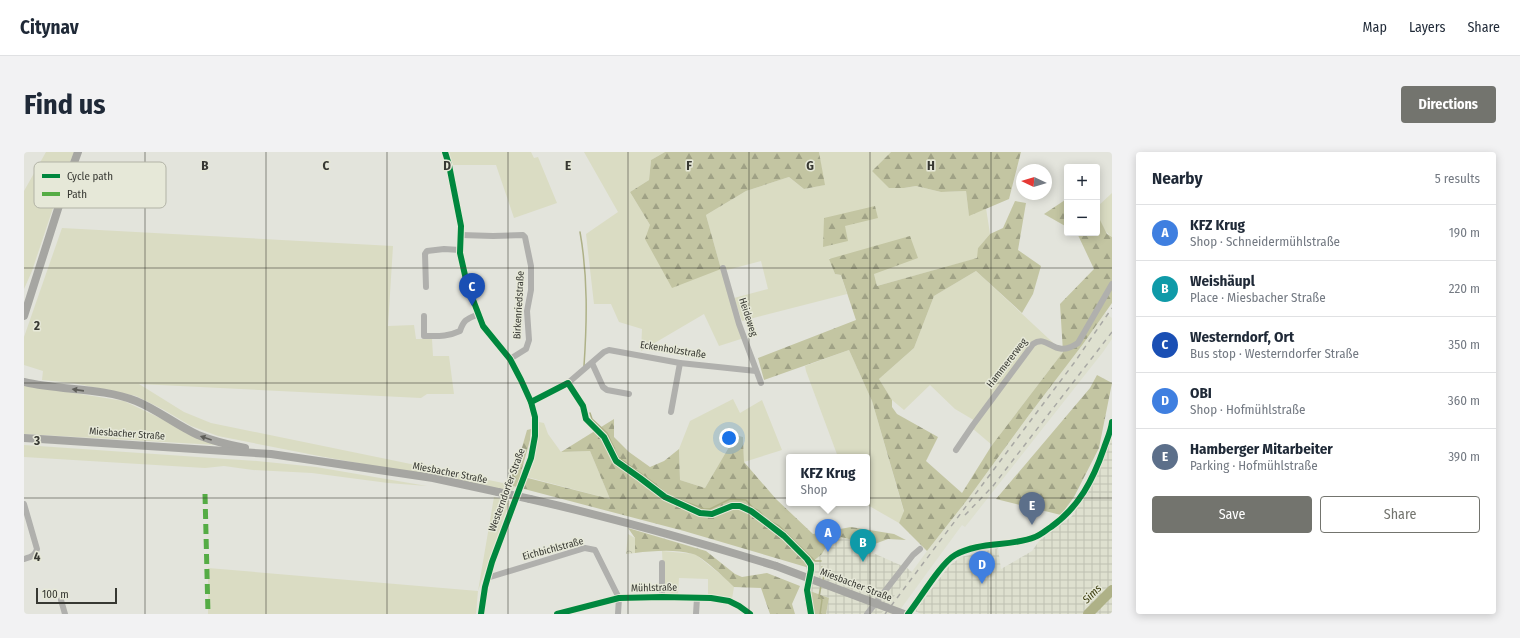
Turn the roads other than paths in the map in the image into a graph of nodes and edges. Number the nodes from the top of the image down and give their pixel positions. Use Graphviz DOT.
graph roads {
  1 [pos="78,152"];
  2 [pos="445,152"];
  3 [pos="74,162"];
  4 [pos="58,208"];
  5 [pos="461,235"];
  6 [pos="460,250"];
  7 [pos="722,268"];
  8 [pos="1112,284"];
  9 [pos="426,287"];
  10 [pos="24,314"];
  11 [pos="478,314"];
  12 [pos="424,316"];
  13 [pos="510,359"];
  14 [pos="592,363"];
  15 [pos="680,363"];
  16 [pos="756,371"];
  17 [pos="24,378"];
  18 [pos="24,382"];
  19 [pos="568,383"];
  20 [pos="761,383"];
  21 [pos="42,385"];
  22 [pos="629,394"];
  23 [pos="531,402"];
  24 [pos="583,410"];
  25 [pos="671,412"];
  26 [pos="1112,422"];
  27 [pos="24,438"];
  28 [pos="956,450"];
  29 [pos="271,454"];
  30 [pos="24,504"];
  31 [pos="920,549"];
  32 [pos="24,559"];
  33 [pos="807,559"];
  34 [pos="662,563"];
  35 [pos="487,578"];
  36 [pos="662,597"];
  37 [pos="619,598"];
  38 [pos="697,598"];
  39 [pos="61,600"];
  40 [pos="65,614"];
  41 [pos="481,614"];
  42 [pos="557,614"];
  43 [pos="618,614"];
  44 [pos="696,614"];
  45 [pos="750,614"];
  46 [pos="811,614"];
  47 [pos="868,614"];
  48 [pos="904,614"];
  49 [pos="908,614"];
  1 -- 3 [label="main road"];
  2 -- 5 [label="street, Westerndorfer Straße"];
  4 -- 10 [label="main road"];
  5 -- 6 [label="street, Westerndorfer Straße"];
  5 -- 13 [label="street, Birkenriedstraße"];
  6 -- 9 [label="street"];
  6 -- 11 [label="street, Westerndorfer Straße"];
  7 -- 16 [label="street, Heideweg"];
  8 -- 28 [label="street, Hammererweg"];
  11 -- 12 [label="street"];
  11 -- 13 [label="street, Westerndorfer Straße"];
  13 -- 23 [label="street, Westerndorfer Straße"];
  14 -- 15 [label="street, Eckenholzstraße"];
  14 -- 19 [label="street, Eckenholzstraße"];
  14 -- 22 [label="street"];
  15 -- 16 [label="street, Eckenholzstraße"];
  15 -- 25 [label="street"];
  16 -- 20 [label="street, Heideweg"];
  17 -- 21 [label="main road"];
  18 -- 21 [label="main road"];
  19 -- 23 [label="street, Eckenholzstraße"];
  19 -- 24 [label="street"];
  29 -- 21 [label="main road, one-way"];
  23 -- 35 [label="street, Westerndorfer Straße"];
  26 -- 49 [label="street"];
  27 -- 29 [label="main road, Miesbacher Straße"];
  29 -- 48 [label="main road, Miesbacher Straße, bridge"];
  30 -- 32 [label="street"];
  31 -- 47 [label="street"];
  33 -- 46 [label="street"];
  34 -- 36 [label="street"];
  35 -- 37 [label="street, Eichbichlstraße"];
  35 -- 41 [label="street, Westerndorfer Straße"];
  36 -- 37 [label="street, Mühlstraße"];
  36 -- 38 [label="street, Mühlstraße"];
  37 -- 42 [label="street, Mühlstraße"];
  37 -- 43 [label="street"];
  38 -- 44 [label="street"];
  38 -- 45 [label="street, Mühlstraße"];
  39 -- 40 [label="street"];
}
